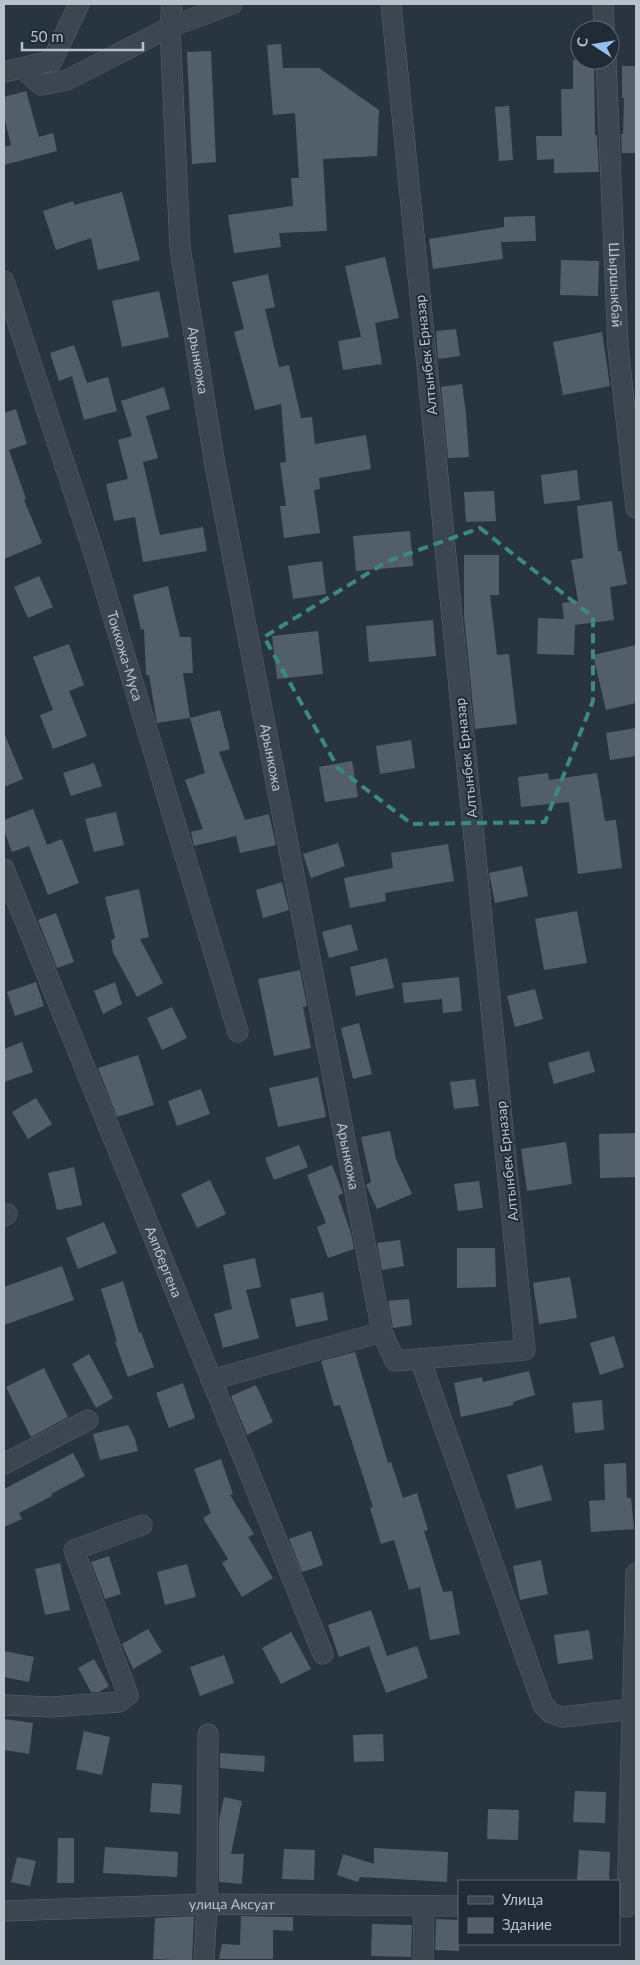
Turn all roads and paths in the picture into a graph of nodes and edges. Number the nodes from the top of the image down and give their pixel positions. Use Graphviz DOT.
graph roads {
  1 [pos="79,4"];
  2 [pos="172,4"];
  3 [pos="232,4"];
  4 [pos="391,4"];
  5 [pos="603,4"];
  6 [pos="604,20"];
  7 [pos="170,27"];
  8 [pos="13,70"];
  9 [pos="606,70"];
  10 [pos="4,281"];
  11 [pos="636,508"];
  12 [pos="4,870"];
  13 [pos="238,1032"];
  14 [pos="382,1332"];
  15 [pos="420,1359"];
  16 [pos="211,1380"];
  17 [pos="88,1420"];
  18 [pos="4,1464"];
  19 [pos="142,1525"];
  20 [pos="636,1573"];
  21 [pos="323,1654"];
  22 [pos="4,1704"];
  23 [pos="633,1709"];
  24 [pos="208,1734"];
  25 [pos="207,1904"];
  26 [pos="424,1906"];
  27 [pos="458,1906"];
  28 [pos="628,1907"];
  29 [pos="4,1911"];
  30 [pos="204,1961"];
  31 [pos="423,1961"];
  1 -- 8 [label="street"];
  2 -- 7 [label="street, Арынкожа"];
  3 -- 7 [label="street"];
  4 -- 15 [label="street, Алтынбек Ерназар"];
  5 -- 6 [label="street"];
  7 -- 8 [label="street"];
  7 -- 14 [label="street, Арынкожа"];
  9 -- 11 [label="street, Шыршыкбай"];
  10 -- 13 [label="street, Токкожа-Муса"];
  12 -- 16 [label="street, Аяпбергена"];
  14 -- 15 [label="street, Алтынбек Ерназар"];
  14 -- 16 [label="street"];
  15 -- 23 [label="street"];
  16 -- 21 [label="street, Аяпбергена"];
  17 -- 18 [label="street"];
  19 -- 22 [label="street"];
  20 -- 23 [label="street"];
  23 -- 28 [label="street"];
  24 -- 25 [label="street"];
  25 -- 26 [label="street, улица Аксуат"];
  25 -- 29 [label="street, улица Аксуат"];
  25 -- 30 [label="street"];
  26 -- 27 [label="street, улица Аксуат"];
  26 -- 31 [label="street"];
}
